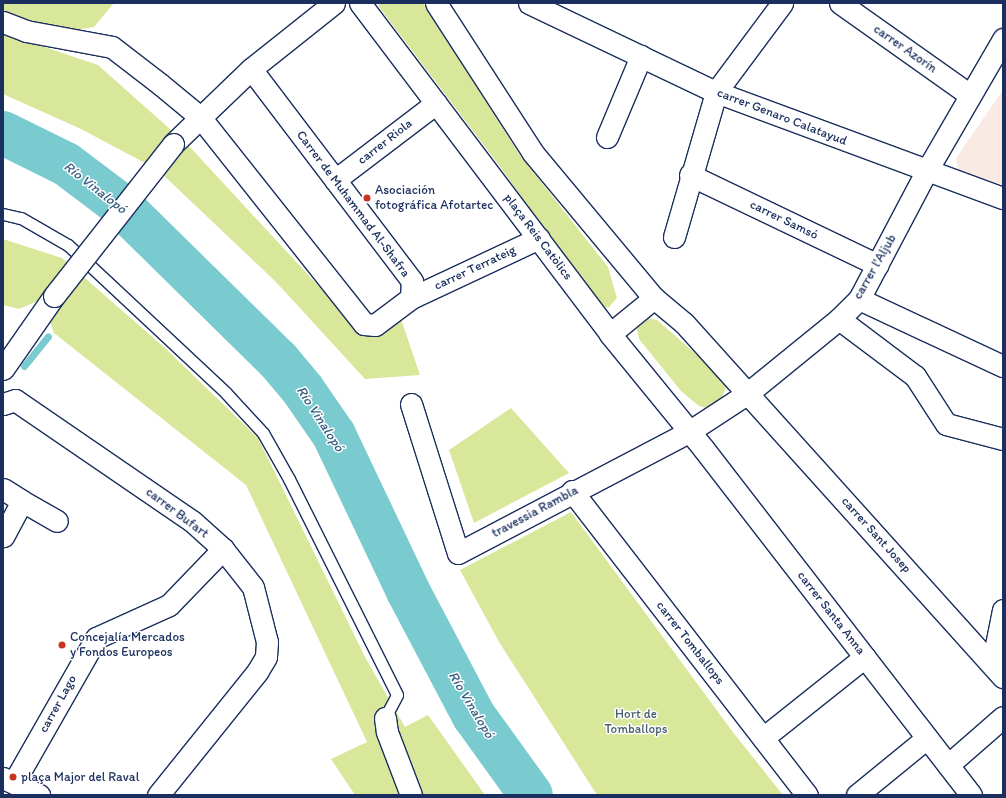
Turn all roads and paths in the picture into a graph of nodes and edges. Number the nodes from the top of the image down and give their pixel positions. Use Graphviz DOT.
graph roads {
  1 [pos="334,3"];
  2 [pos="360,3"];
  3 [pos="436,3"];
  4 [pos="529,3"];
  5 [pos="782,3"];
  6 [pos="840,3"];
  7 [pos="3,22"];
  8 [pos="1003,39"];
  9 [pos="641,56"];
  10 [pos="251,69"];
  11 [pos="716,92"];
  12 [pos="970,95"];
  13 [pos="436,103"];
  14 [pos="200,117"];
  15 [pos="607,137"];
  16 [pos="926,172"];
  17 [pos="690,175"];
  18 [pos="335,180"];
  19 [pos="1003,198"];
  20 [pos="3,214"];
  21 [pos="674,237"];
  22 [pos="539,238"];
  23 [pos="878,265"];
  24 [pos="411,298"];
  25 [pos="654,298"];
  26 [pos="859,299"];
  27 [pos="839,319"];
  28 [pos="610,334"];
  29 [pos="1003,366"];
  30 [pos="3,369"];
  31 [pos="748,393"];
  32 [pos="3,404"];
  33 [pos="411,404"];
  34 [pos="690,431"];
  35 [pos="1003,439"];
  36 [pos="3,489"];
  37 [pos="572,491"];
  38 [pos="22,501"];
  39 [pos="57,521"];
  40 [pos="3,536"];
  41 [pos="223,549"];
  42 [pos="1003,610"];
  43 [pos="865,657"];
  44 [pos="999,671"];
  45 [pos="1003,716"];
  46 [pos="385,718"];
  47 [pos="763,738"];
  48 [pos="927,738"];
  49 [pos="948,765"];
  50 [pos="9,780"];
  51 [pos="39,795"];
  52 [pos="158,795"];
  53 [pos="411,795"];
  54 [pos="807,795"];
  55 [pos="857,795"];
  56 [pos="971,795"];
  1 -- 10 [label="street"];
  2 -- 13 [label="street, plaça Reis Catòlics"];
  3 -- 25 [label="street"];
  4 -- 9 [label="street, carrer Genaro Calatayud"];
  5 -- 11 [label="street"];
  6 -- 12 [label="street, carrer Azorín"];
  7 -- 14 [label="street"];
  8 -- 12 [label="street, carrer l'Aljub"];
  9 -- 11 [label="street, carrer Genaro Calatayud"];
  9 -- 15 [label="street"];
  10 -- 14 [label="street"];
  10 -- 18 [label="street, Carrer de Muhammad Al-Shafra"];
  11 -- 16 [label="street, carrer Genaro Calatayud"];
  11 -- 17 [label="street"];
  12 -- 16 [label="street, carrer l'Aljub"];
  13 -- 18 [label="street, carrer Riola"];
  13 -- 22 [label="street, plaça Reis Catòlics"];
  14 -- 24 [label="street"];
  14 -- 30 [label="street, bridge"];
  16 -- 19 [label="street, carrer Genaro Calatayud"];
  16 -- 23 [label="street, carrer l'Aljub"];
  17 -- 21 [label="street"];
  17 -- 23 [label="street, carrer Samsó"];
  18 -- 24 [label="street, Carrer de Muhammad Al-Shafra"];
  20 -- 46 [label="lane"];
  22 -- 24 [label="street, carrer Terrateig"];
  22 -- 28 [label="street, plaça Reis Catòlics"];
  23 -- 26 [label="street, carrer l'Aljub"];
  25 -- 28 [label="street"];
  25 -- 31 [label="street"];
  26 -- 27 [label="street, carrer l'Aljub"];
  26 -- 29 [label="street"];
  27 -- 31 [label="street, carrer l'Aljub"];
  27 -- 35 [label="street"];
  28 -- 34 [label="street, plaça Reis Catòlics"];
  31 -- 34 [label="street, travessia Rambla"];
  31 -- 44 [label="street, carrer Sant Josep"];
  32 -- 41 [label="street, carrer Bufart"];
  33 -- 37 [label="street, travessia Rambla"];
  34 -- 37 [label="street, travessia Rambla"];
  34 -- 43 [label="street, carrer Santa Anna"];
  36 -- 38 [label="street"];
  37 -- 47 [label="street, carrer Tomballops"];
  38 -- 39 [label="street"];
  38 -- 40 [label="street"];
  41 -- 50 [label="street, carrer Lago"];
  41 -- 52 [label="street, carrer Bufart"];
  42 -- 44 [label="street"];
  43 -- 47 [label="street"];
  43 -- 48 [label="street, carrer Santa Anna"];
  45 -- 49 [label="street"];
  46 -- 53 [label="street"];
  47 -- 54 [label="street, carrer Tomballops"];
  48 -- 49 [label="street, carrer Santa Anna"];
  48 -- 55 [label="street"];
  49 -- 56 [label="street, carrer Santa Anna"];
  50 -- 51 [label="street"];
}
